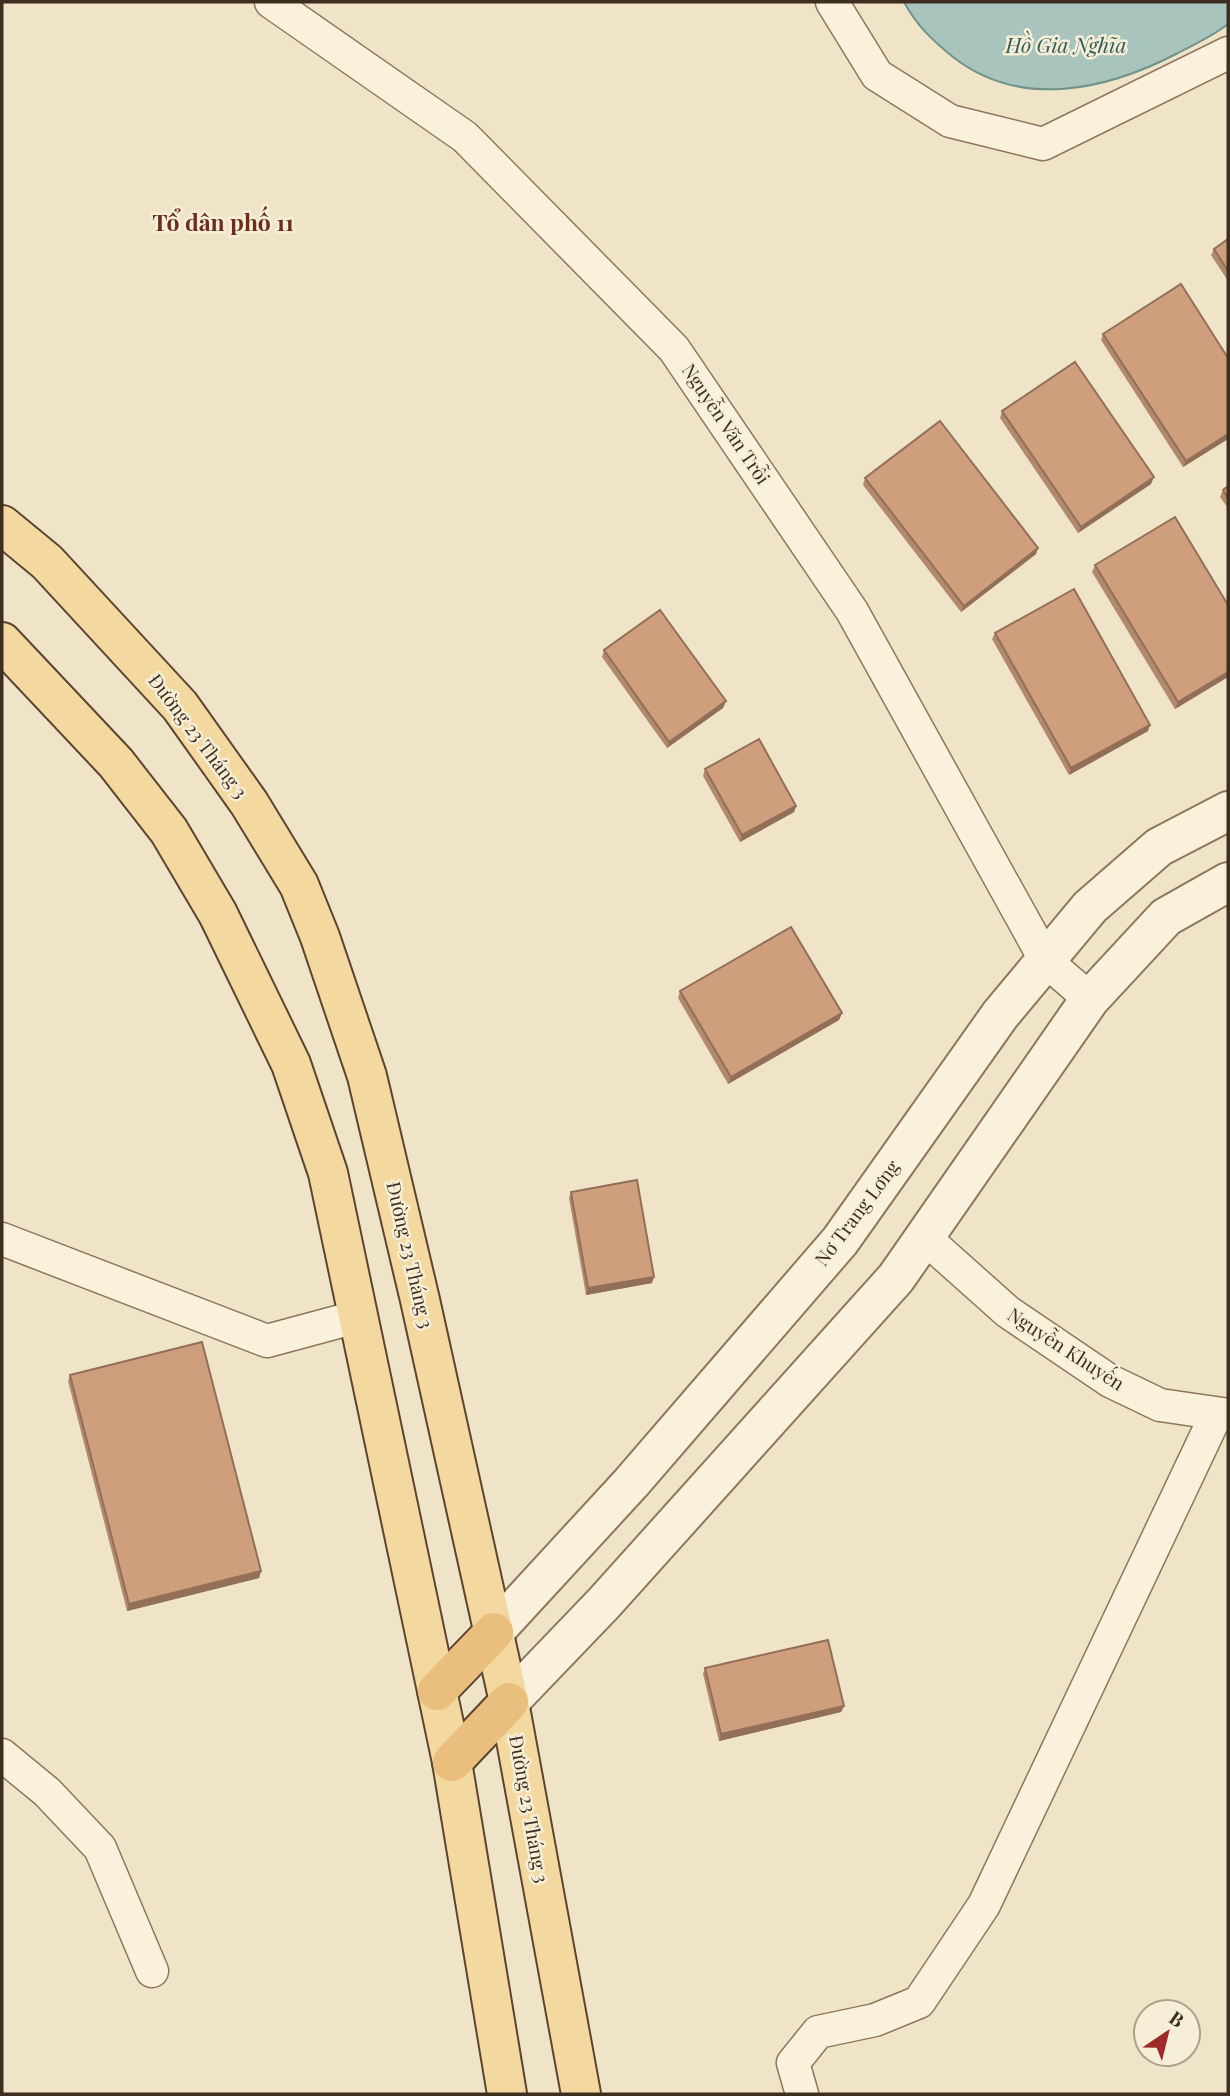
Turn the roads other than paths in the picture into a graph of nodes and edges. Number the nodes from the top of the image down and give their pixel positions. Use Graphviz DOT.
graph roads {
  1 [pos="271,2"];
  2 [pos="832,2"];
  3 [pos="1228,53"];
  4 [pos="2,524"];
  5 [pos="2,642"];
  6 [pos="1228,811"];
  7 [pos="1228,882"];
  8 [pos="1046,961"];
  9 [pos="1090,999"];
  10 [pos="2,1238"];
  11 [pos="925,1238"];
  12 [pos="356,1317"];
  13 [pos="1222,1415"];
  14 [pos="494,1632"];
  15 [pos="437,1691"];
  16 [pos="509,1702"];
  17 [pos="2,1755"];
  18 [pos="452,1762"];
  19 [pos="152,1971"];
  20 [pos="507,2094"];
  21 [pos="582,2094"];
  22 [pos="802,2094"];
  1 -- 8 [label="street, Nguyễn Văn Trỗi"];
  2 -- 3 [label="street"];
  4 -- 14 [label="main road, Đường 23 Tháng 3"];
  5 -- 12 [label="main road"];
  6 -- 8 [label="street, Nơ Trang Lơng"];
  7 -- 9 [label="street"];
  8 -- 9 [label="street"];
  8 -- 14 [label="street, Nơ Trang Lơng"];
  9 -- 11 [label="street"];
  10 -- 12 [label="street"];
  11 -- 13 [label="street, Nguyễn Khuyến"];
  11 -- 16 [label="street"];
  12 -- 15 [label="main road"];
  13 -- 22 [label="street"];
  14 -- 15 [label="highway"];
  14 -- 16 [label="main road, Đường 23 Tháng 3"];
  15 -- 18 [label="main road"];
  16 -- 18 [label="highway"];
  16 -- 21 [label="main road, Đường 23 Tháng 3"];
  17 -- 19 [label="street"];
  18 -- 20 [label="main road"];
}
